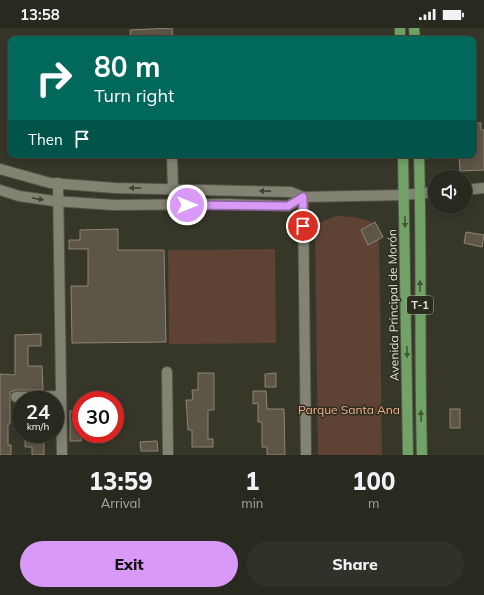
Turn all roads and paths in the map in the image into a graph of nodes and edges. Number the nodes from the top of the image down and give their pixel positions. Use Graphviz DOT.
graph roads {
  1 [pos="172,158"];
  2 [pos="403,158"];
  3 [pos="419,158"];
  4 [pos="0,169"];
  5 [pos="58,183"];
  6 [pos="484,188"];
  7 [pos="173,189"];
  8 [pos="472,189"];
  9 [pos="0,190"];
  10 [pos="428,193"];
  11 [pos="420,194"];
  12 [pos="404,195"];
  13 [pos="303,197"];
  14 [pos="58,202"];
  15 [pos="167,372"];
  16 [pos="61,391"];
  17 [pos="62,443"];
  18 [pos="62,455"];
  19 [pos="168,455"];
  20 [pos="306,455"];
  21 [pos="408,455"];
  22 [pos="422,455"];
  1 -- 7 [label="street"];
  2 -- 12 [label="main road, Avenida Principal de Morón / T-1"];
  3 -- 11 [label="main road, T-1"];
  4 -- 5 [label="street"];
  7 -- 5 [label="street, one-way"];
  5 -- 14 [label="street"];
  6 -- 8 [label="street"];
  13 -- 7 [label="street, one-way"];
  9 -- 14 [label="street, one-way"];
  10 -- 11 [label="street"];
  11 -- 12 [label="street"];
  22 -- 11 [label="main road, T-1, one-way"];
  12 -- 13 [label="street"];
  12 -- 21 [label="main road, Avenida Principal de Morón / T-1, one-way"];
  13 -- 14 [label="street"];
  13 -- 20 [label="street"];
  14 -- 16 [label="street"];
  15 -- 19 [label="street"];
  17 -- 18 [label="street"];
}
